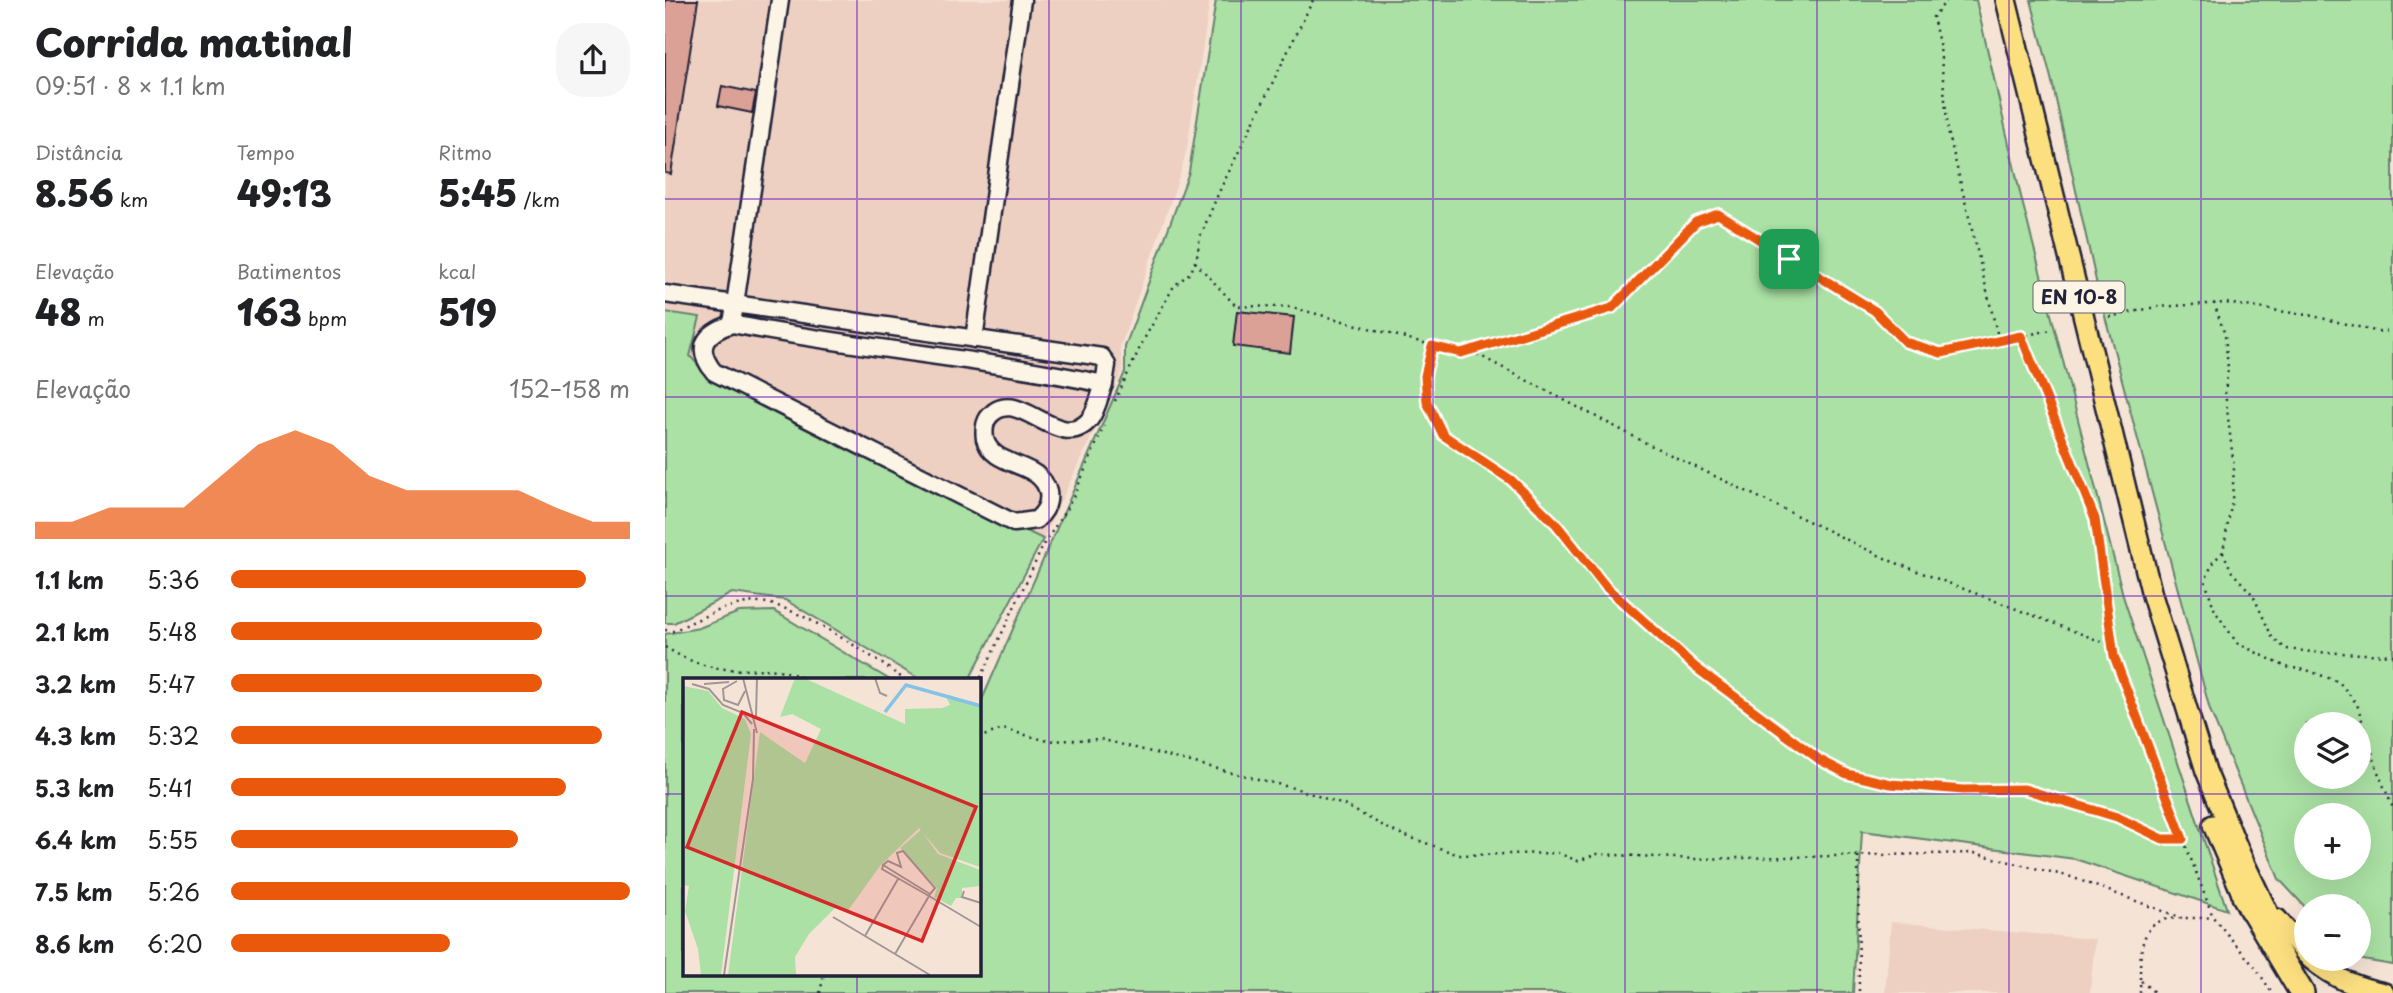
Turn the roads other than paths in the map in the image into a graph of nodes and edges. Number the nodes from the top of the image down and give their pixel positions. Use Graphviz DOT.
graph roads {
  1 [pos="780,0"];
  2 [pos="1022,0"];
  3 [pos="2006,0"];
  4 [pos="665,293"];
  5 [pos="735,304"];
  6 [pos="732,324"];
  7 [pos="974,339"];
  8 [pos="1104,384"];
  9 [pos="2250,892"];
  10 [pos="2294,940"];
  11 [pos="2325,971"];
  12 [pos="2290,993"];
  13 [pos="2302,993"];
  14 [pos="2314,993"];
  15 [pos="2384,993"];
  1 -- 5 [label="lane"];
  2 -- 7 [label="lane"];
  3 -- 9 [label="main road, EN 10-8"];
  4 -- 5 [label="lane"];
  5 -- 6 [label="lane"];
  5 -- 7 [label="lane"];
  6 -- 8 [label="lane"];
  6 -- 8 [label="lane"];
  7 -- 8 [label="lane"];
  9 -- 10 [label="main road"];
  9 -- 12 [label="main road"];
  9 -- 13 [label="highway, EN 10-8"];
  9 -- 14 [label="main road, EN 10-8"];
  11 -- 15 [label="main road"];
}
